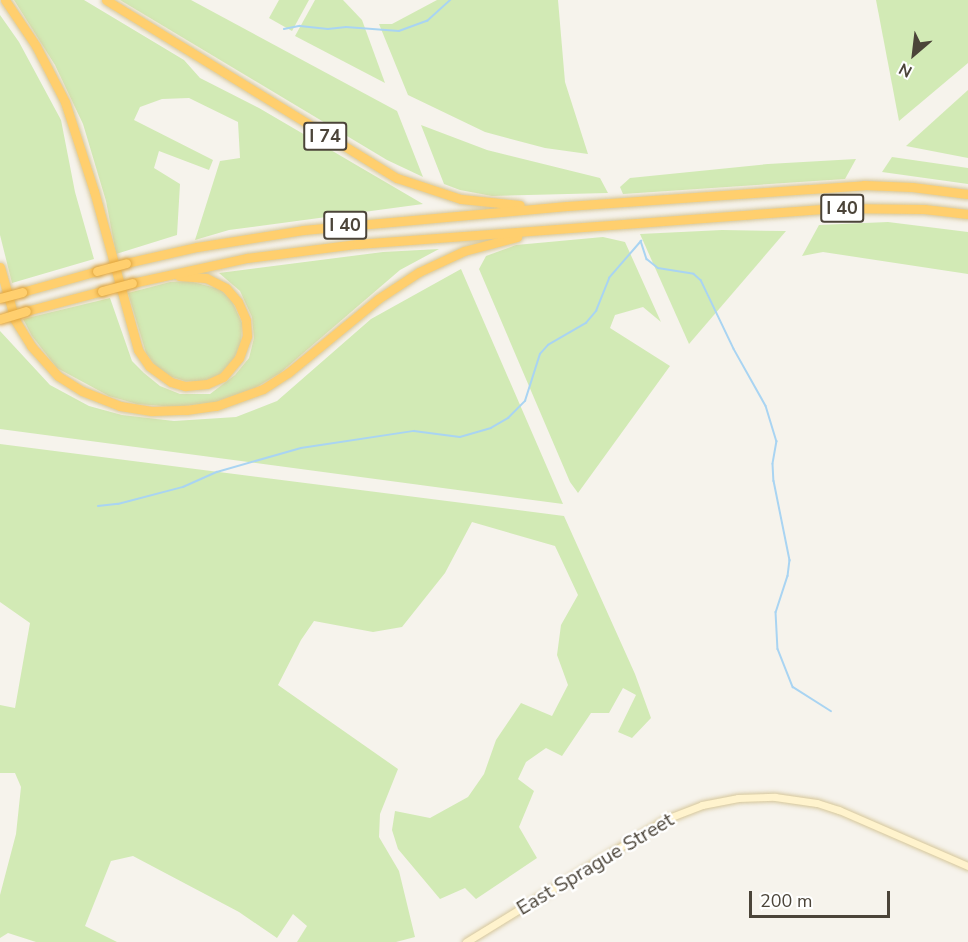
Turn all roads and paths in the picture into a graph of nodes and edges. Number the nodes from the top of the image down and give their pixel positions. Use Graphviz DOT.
graph roads {
  1 [pos="5,0"];
  2 [pos="106,0"];
  3 [pos="968,194"];
  4 [pos="567,206"];
  5 [pos="968,214"];
  6 [pos="537,232"];
  7 [pos="0,267"];
  8 [pos="161,276"];
  9 [pos="0,298"];
  10 [pos="0,319"];
  11 [pos="968,866"];
  12 [pos="466,942"];
  1 -- 8 [label="highway"];
  2 -- 4 [label="highway, I 74"];
  3 -- 4 [label="highway, I 40"];
  4 -- 9 [label="highway, I 40, bridge"];
  5 -- 6 [label="highway, I 40"];
  6 -- 7 [label="highway"];
  6 -- 8 [label="highway, I 40"];
  8 -- 10 [label="highway, I 40, bridge"];
  11 -- 12 [label="street, East Sprague Street"];
}
